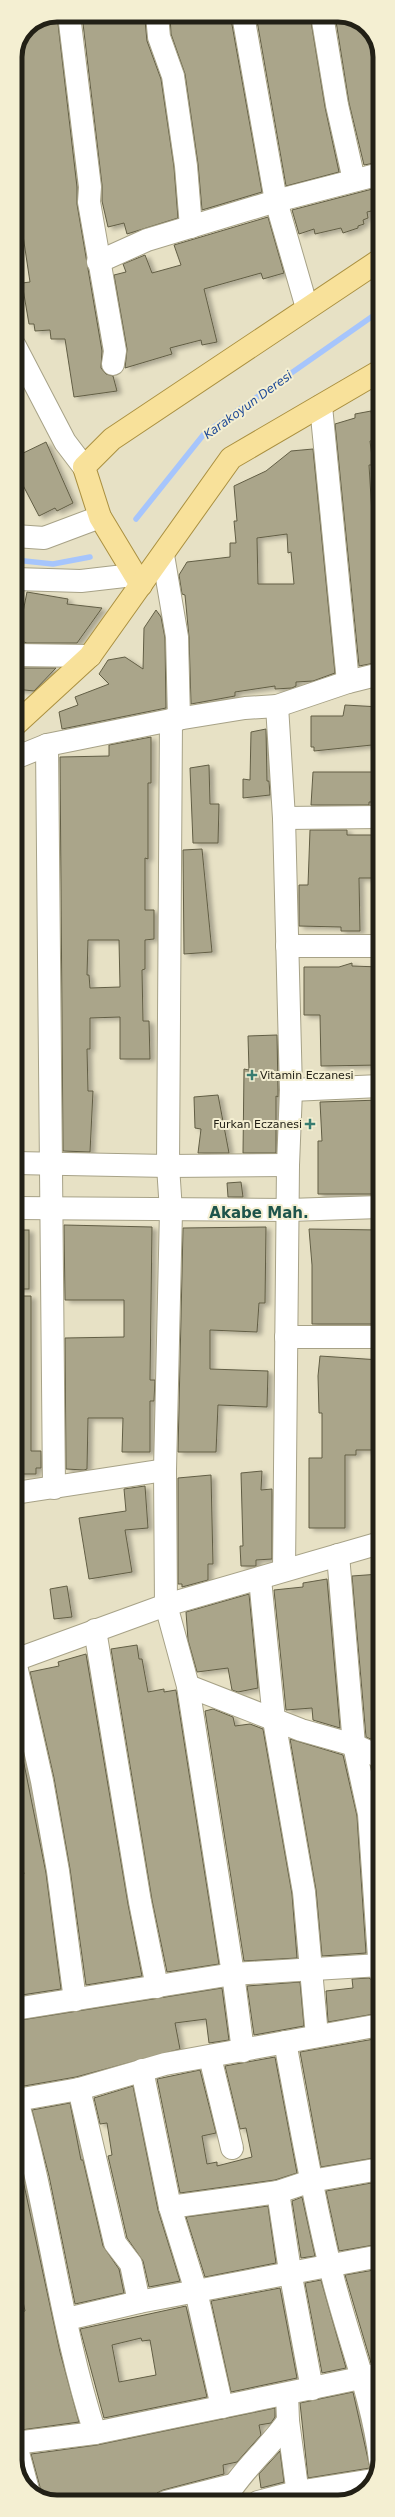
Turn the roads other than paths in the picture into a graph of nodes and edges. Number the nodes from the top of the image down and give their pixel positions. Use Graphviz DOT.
graph roads {
  1 [pos="70,22"];
  2 [pos="158,22"];
  3 [pos="243,22"];
  4 [pos="323,22"];
  5 [pos="373,176"];
  6 [pos="354,180"];
  7 [pos="276,201"];
  8 [pos="191,227"];
  9 [pos="98,262"];
  10 [pos="373,265"];
  11 [pos="307,308"];
  12 [pos="22,359"];
  13 [pos="113,364"];
  14 [pos="373,375"];
  15 [pos="321,406"];
  16 [pos="84,467"];
  17 [pos="100,517"];
  18 [pos="22,536"];
  19 [pos="163,555"];
  20 [pos="22,579"];
  21 [pos="137,580"];
  22 [pos="22,655"];
  23 [pos="90,656"];
  24 [pos="373,676"];
  25 [pos="348,682"];
  26 [pos="278,706"];
  27 [pos="22,719"];
  28 [pos="175,719"];
  29 [pos="47,745"];
  30 [pos="22,755"];
  31 [pos="373,817"];
  32 [pos="284,818"];
  33 [pos="287,946"];
  34 [pos="373,946"];
  35 [pos="373,1086"];
  36 [pos="291,1090"];
  37 [pos="22,1163"];
  38 [pos="50,1164"];
  39 [pos="288,1165"];
  40 [pos="168,1166"];
  41 [pos="373,1207"];
  42 [pos="22,1208"];
  43 [pos="53,1208"];
  44 [pos="289,1210"];
  45 [pos="171,1211"];
  46 [pos="286,1337"];
  47 [pos="373,1337"];
  48 [pos="165,1470"];
  49 [pos="54,1488"];
  50 [pos="22,1493"];
  51 [pos="373,1545"];
  52 [pos="338,1555"];
  53 [pos="284,1570"];
  54 [pos="260,1579"];
  55 [pos="166,1605"];
  56 [pos="95,1630"];
  57 [pos="22,1657"];
  58 [pos="188,1686"];
  59 [pos="22,1691"];
  60 [pos="274,1720"];
  61 [pos="354,1745"];
  62 [pos="373,1754"];
  63 [pos="373,1870"];
  64 [pos="373,1967"];
  65 [pos="312,1968"];
  66 [pos="234,1974"];
  67 [pos="157,1987"];
  68 [pos="75,2000"];
  69 [pos="22,2008"];
  70 [pos="373,2026"];
  71 [pos="317,2036"];
  72 [pos="285,2042"];
  73 [pos="243,2051"];
  74 [pos="210,2057"];
  75 [pos="142,2070"];
  76 [pos="79,2089"];
  77 [pos="22,2096"];
  78 [pos="22,2123"];
  79 [pos="232,2148"];
  80 [pos="373,2169"];
  81 [pos="311,2181"];
  82 [pos="278,2192"];
  83 [pos="170,2207"];
  84 [pos="373,2258"];
  85 [pos="330,2267"];
  86 [pos="290,2271"];
  87 [pos="196,2291"];
  88 [pos="139,2302"];
  89 [pos="67,2319"];
  90 [pos="371,2376"];
  91 [pos="312,2389"];
  92 [pos="287,2394"];
  93 [pos="373,2394"];
  94 [pos="222,2407"];
  95 [pos="288,2421"];
  96 [pos="95,2433"];
  97 [pos="22,2442"];
  98 [pos="365,2482"];
  99 [pos="228,2493"];
  100 [pos="214,2495"];
  101 [pos="298,2495"];
  102 [pos="307,2495"];
  1 -- 9 [label="street"];
  2 -- 8 [label="street"];
  3 -- 7 [label="street"];
  4 -- 6 [label="street"];
  5 -- 6 [label="street"];
  6 -- 7 [label="street"];
  7 -- 8 [label="street"];
  7 -- 11 [label="street"];
  8 -- 9 [label="street"];
  9 -- 13 [label="street"];
  10 -- 11 [label="main road"];
  11 -- 16 [label="main road"];
  12 -- 16 [label="street"];
  14 -- 15 [label="main road"];
  15 -- 19 [label="main road"];
  15 -- 25 [label="street"];
  16 -- 17 [label="main road"];
  17 -- 18 [label="street"];
  17 -- 21 [label="main road"];
  19 -- 21 [label="main road"];
  19 -- 28 [label="street"];
  20 -- 21 [label="street"];
  21 -- 23 [label="main road"];
  22 -- 23 [label="street"];
  23 -- 27 [label="main road"];
  24 -- 25 [label="street"];
  25 -- 26 [label="street"];
  26 -- 28 [label="street"];
  26 -- 32 [label="street"];
  28 -- 29 [label="street"];
  28 -- 40 [label="street"];
  29 -- 30 [label="street"];
  29 -- 38 [label="street"];
  31 -- 32 [label="street"];
  32 -- 33 [label="street"];
  33 -- 34 [label="street"];
  33 -- 36 [label="street"];
  35 -- 36 [label="street"];
  36 -- 39 [label="street"];
  37 -- 38 [label="street"];
  38 -- 40 [label="street"];
  38 -- 43 [label="street"];
  39 -- 40 [label="street"];
  39 -- 44 [label="street"];
  40 -- 45 [label="street"];
  41 -- 44 [label="street"];
  42 -- 43 [label="street"];
  43 -- 45 [label="street"];
  43 -- 49 [label="street"];
  44 -- 45 [label="street"];
  44 -- 46 [label="street"];
  45 -- 48 [label="street"];
  46 -- 47 [label="street"];
  46 -- 53 [label="street"];
  48 -- 49 [label="street"];
  48 -- 55 [label="street"];
  49 -- 50 [label="street"];
  51 -- 52 [label="street"];
  52 -- 53 [label="street"];
  52 -- 61 [label="street"];
  53 -- 54 [label="street"];
  54 -- 55 [label="street"];
  54 -- 60 [label="street"];
  55 -- 56 [label="street"];
  55 -- 58 [label="street"];
  56 -- 57 [label="street"];
  56 -- 67 [label="street"];
  58 -- 60 [label="street"];
  58 -- 66 [label="street"];
  59 -- 68 [label="street"];
  60 -- 61 [label="street"];
  60 -- 65 [label="street"];
  61 -- 62 [label="street"];
  61 -- 63 [label="street"];
  64 -- 65 [label="street"];
  65 -- 66 [label="street"];
  65 -- 71 [label="street"];
  66 -- 67 [label="street"];
  66 -- 73 [label="street"];
  67 -- 68 [label="street"];
  68 -- 69 [label="street"];
  70 -- 71 [label="street"];
  71 -- 72 [label="street"];
  72 -- 73 [label="street"];
  72 -- 81 [label="street"];
  73 -- 74 [label="street"];
  74 -- 75 [label="street"];
  74 -- 79 [label="street"];
  75 -- 76 [label="street"];
  75 -- 83 [label="street"];
  76 -- 77 [label="street"];
  76 -- 88 [label="street"];
  78 -- 89 [label="street"];
  80 -- 81 [label="street"];
  81 -- 82 [label="street"];
  81 -- 85 [label="street"];
  82 -- 83 [label="street"];
  82 -- 86 [label="street"];
  83 -- 87 [label="street"];
  84 -- 85 [label="street"];
  85 -- 86 [label="street"];
  85 -- 90 [label="street"];
  86 -- 87 [label="street"];
  86 -- 91 [label="street"];
  87 -- 88 [label="street"];
  87 -- 94 [label="street"];
  88 -- 89 [label="street"];
  89 -- 96 [label="street"];
  90 -- 91 [label="street"];
  90 -- 93 [label="street"];
  91 -- 92 [label="street"];
  92 -- 94 [label="street"];
  92 -- 95 [label="street"];
  94 -- 96 [label="street"];
  95 -- 99 [label="street"];
  95 -- 101 [label="street"];
  96 -- 97 [label="street"];
  98 -- 102 [label="street"];
  99 -- 100 [label="street"];
}
